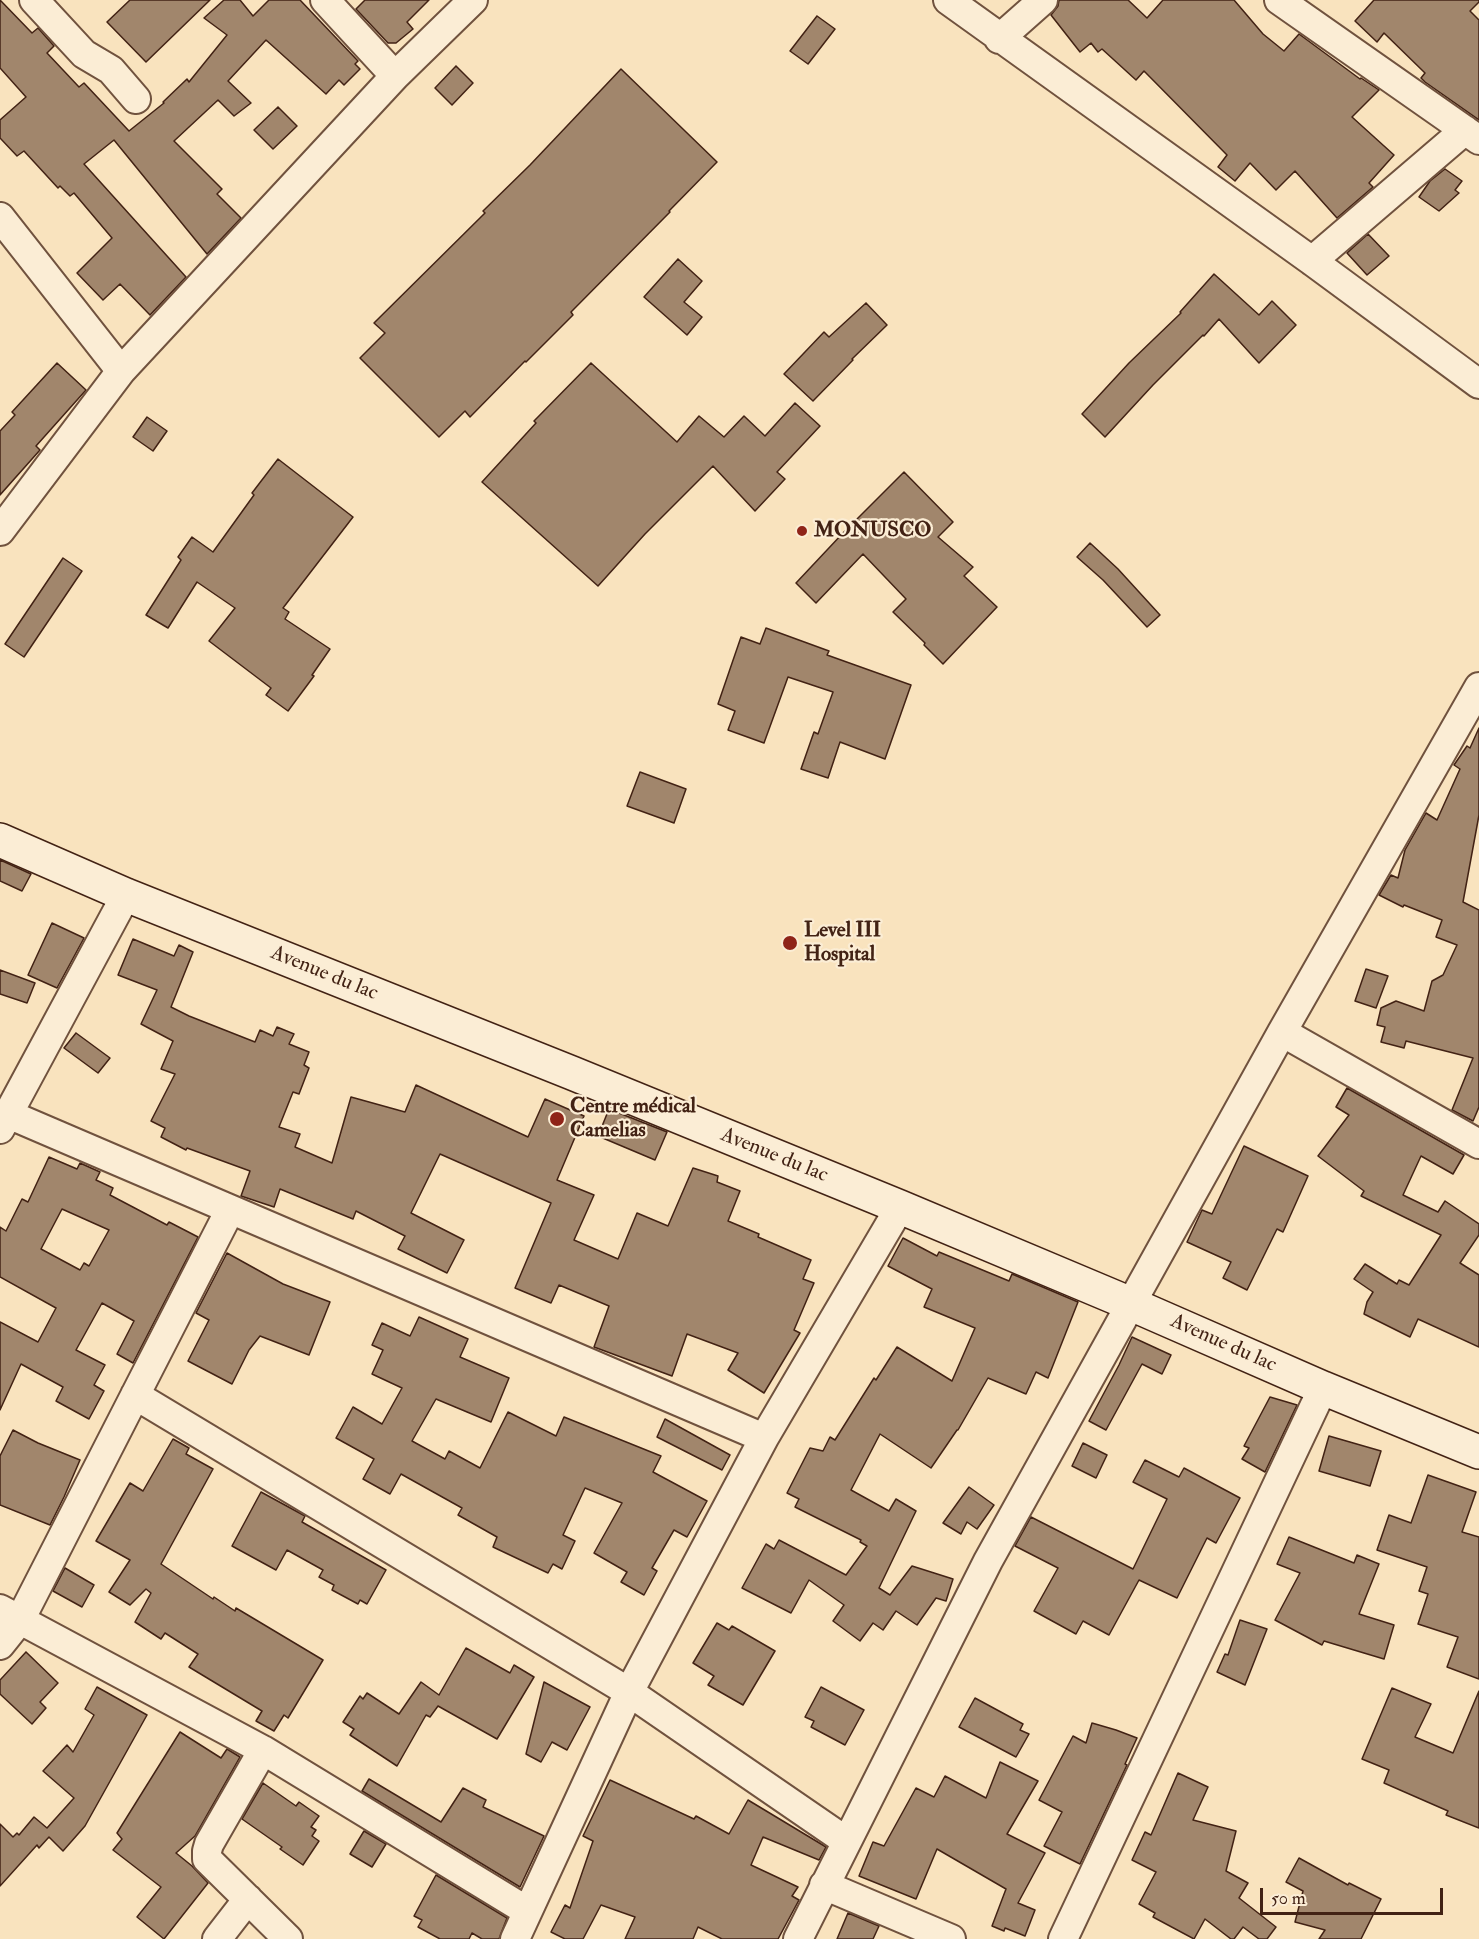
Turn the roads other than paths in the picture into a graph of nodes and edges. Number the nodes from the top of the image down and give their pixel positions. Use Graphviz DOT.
graph roads {
  1 [pos="34,0"];
  2 [pos="325,0"];
  3 [pos="473,0"];
  4 [pos="948,0"];
  5 [pos="1043,0"];
  6 [pos="1279,0"];
  7 [pos="999,39"];
  8 [pos="395,76"];
  9 [pos="136,99"];
  10 [pos="1472,135"];
  11 [pos="0,217"];
  12 [pos="1312,261"];
  13 [pos="121,371"];
  14 [pos="1479,384"];
  15 [pos="0,531"];
  16 [pos="1479,687"];
  17 [pos="0,840"];
  18 [pos="126,895"];
  19 [pos="1282,1032"];
  20 [pos="4,1121"];
  21 [pos="1479,1144"];
  22 [pos="900,1207"];
  23 [pos="230,1210"];
  24 [pos="1131,1304"];
  25 [pos="1323,1388"];
  26 [pos="135,1395"];
  27 [pos="764,1438"];
  28 [pos="1479,1452"];
  29 [pos="10,1614"];
  30 [pos="0,1645"];
  31 [pos="629,1692"];
  32 [pos="263,1750"];
  33 [pos="846,1841"];
  34 [pos="824,1886"];
  35 [pos="248,1899"];
  36 [pos="527,1911"];
  37 [pos="217,1939"];
  38 [pos="288,1939"];
  39 [pos="516,1939"];
  40 [pos="798,1939"];
  41 [pos="951,1939"];
  42 [pos="1063,1939"];
  1 -- 9 [label="street"];
  2 -- 8 [label="street"];
  3 -- 8 [label="street"];
  4 -- 7 [label="street"];
  5 -- 7 [label="street"];
  6 -- 10 [label="street"];
  7 -- 12 [label="street"];
  8 -- 13 [label="street"];
  10 -- 12 [label="street"];
  11 -- 13 [label="street"];
  12 -- 14 [label="street"];
  13 -- 15 [label="street"];
  16 -- 19 [label="street"];
  17 -- 18 [label="main road, Avenue du lac"];
  18 -- 20 [label="street"];
  18 -- 22 [label="main road, Avenue du lac"];
  19 -- 21 [label="street"];
  19 -- 24 [label="street"];
  20 -- 23 [label="street"];
  22 -- 24 [label="main road, Avenue du lac"];
  22 -- 27 [label="street"];
  23 -- 26 [label="street"];
  23 -- 27 [label="street"];
  24 -- 25 [label="main road, Avenue du lac"];
  24 -- 33 [label="street"];
  25 -- 28 [label="main road, Avenue du lac"];
  25 -- 42 [label="street"];
  26 -- 29 [label="street"];
  26 -- 31 [label="street"];
  27 -- 31 [label="street"];
  29 -- 30 [label="street"];
  29 -- 32 [label="street"];
  31 -- 33 [label="street"];
  31 -- 36 [label="street"];
  32 -- 35 [label="street"];
  32 -- 36 [label="street"];
  33 -- 34 [label="street"];
  34 -- 40 [label="street"];
  34 -- 41 [label="street"];
  35 -- 37 [label="street"];
  35 -- 38 [label="street"];
  36 -- 39 [label="street"];
}
